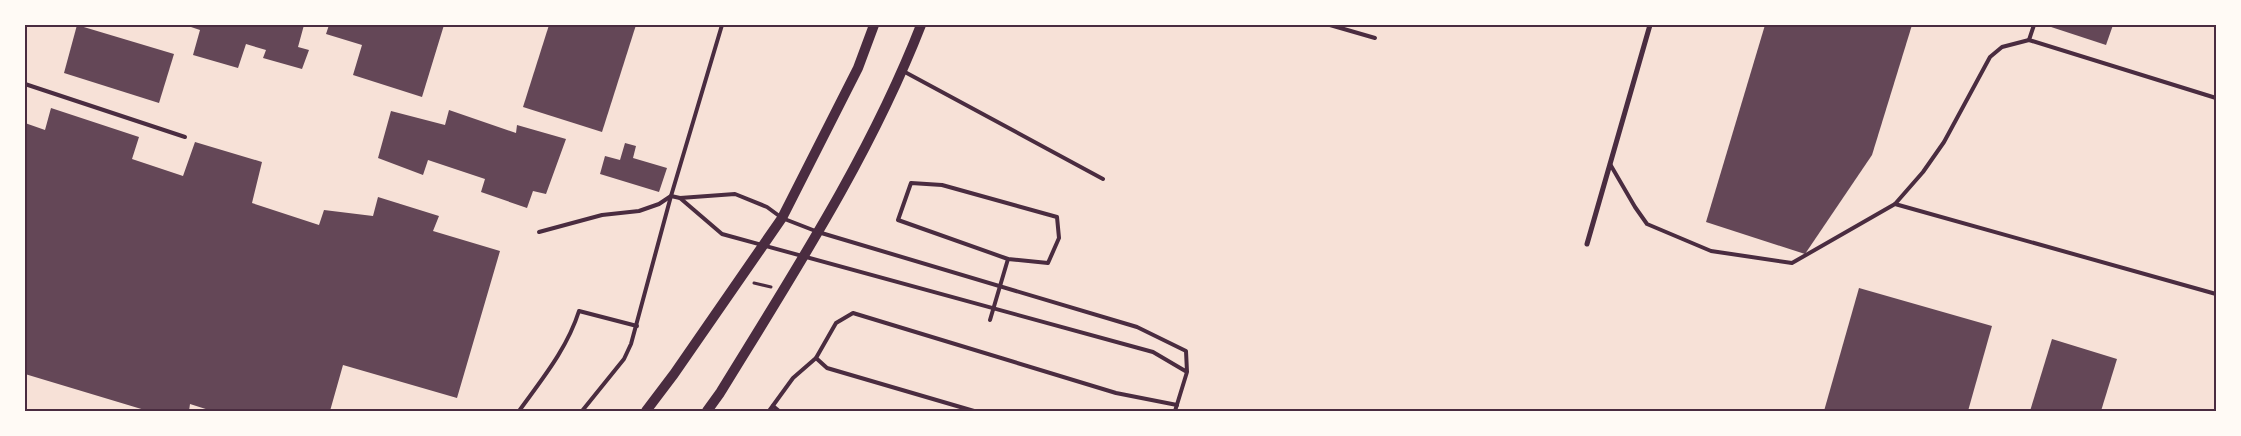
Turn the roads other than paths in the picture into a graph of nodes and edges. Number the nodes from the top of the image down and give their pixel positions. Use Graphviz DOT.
graph roads {
  1 [pos="722,25"];
  2 [pos="874,25"];
  3 [pos="921,25"];
  4 [pos="1330,25"];
  5 [pos="1650,25"];
  6 [pos="2034,25"];
  7 [pos="1375,38"];
  8 [pos="2029,40"];
  9 [pos="903,71"];
  10 [pos="25,84"];
  11 [pos="2216,98"];
  12 [pos="185,137"];
  13 [pos="1610,164"];
  14 [pos="1103,179"];
  15 [pos="671,196"];
  16 [pos="680,198"];
  17 [pos="1895,204"];
  18 [pos="782,218"];
  19 [pos="539,232"];
  20 [pos="818,232"];
  21 [pos="1587,244"];
  22 [pos="765,245"];
  23 [pos="804,255"];
  24 [pos="1008,259"];
  25 [pos="1001,286"];
  26 [pos="2216,294"];
  27 [pos="994,309"];
  28 [pos="990,320"];
  29 [pos="637,326"];
  30 [pos="816,358"];
  31 [pos="1187,372"];
  32 [pos="1177,405"];
  33 [pos="773,406"];
  34 [pos="519,411"];
  35 [pos="582,411"];
  36 [pos="646,411"];
  37 [pos="707,411"];
  38 [pos="769,411"];
  39 [pos="780,411"];
  40 [pos="974,411"];
  41 [pos="1175,411"];
  1 -- 15 [label="lane"];
  2 -- 18 [label="main road"];
  3 -- 9 [label="main road"];
  4 -- 7 [label="lane"];
  5 -- 13 [label="street"];
  6 -- 8 [label="lane"];
  8 -- 11 [label="lane"];
  8 -- 17 [label="lane"];
  9 -- 14 [label="lane"];
  9 -- 20 [label="main road"];
  10 -- 12 [label="lane"];
  13 -- 17 [label="lane"];
  13 -- 21 [label="street"];
  15 -- 16 [label="lane"];
  15 -- 19 [label="lane"];
  15 -- 29 [label="lane"];
  16 -- 18 [label="lane"];
  16 -- 22 [label="lane"];
  17 -- 26 [label="lane"];
  18 -- 20 [label="lane"];
  18 -- 22 [label="main road"];
  20 -- 23 [label="main road"];
  20 -- 25 [label="lane"];
  22 -- 23 [label="lane"];
  22 -- 36 [label="main road"];
  23 -- 27 [label="lane"];
  23 -- 37 [label="main road"];
  24 -- 24 [label="lane"];
  24 -- 25 [label="lane"];
  25 -- 27 [label="lane"];
  25 -- 31 [label="lane"];
  27 -- 28 [label="lane"];
  27 -- 31 [label="lane"];
  29 -- 34 [label="lane"];
  29 -- 35 [label="lane"];
  30 -- 32 [label="lane"];
  30 -- 33 [label="lane"];
  30 -- 40 [label="lane"];
  31 -- 32 [label="lane"];
  32 -- 41 [label="lane"];
  33 -- 38 [label="lane"];
  33 -- 39 [label="lane"];
}
